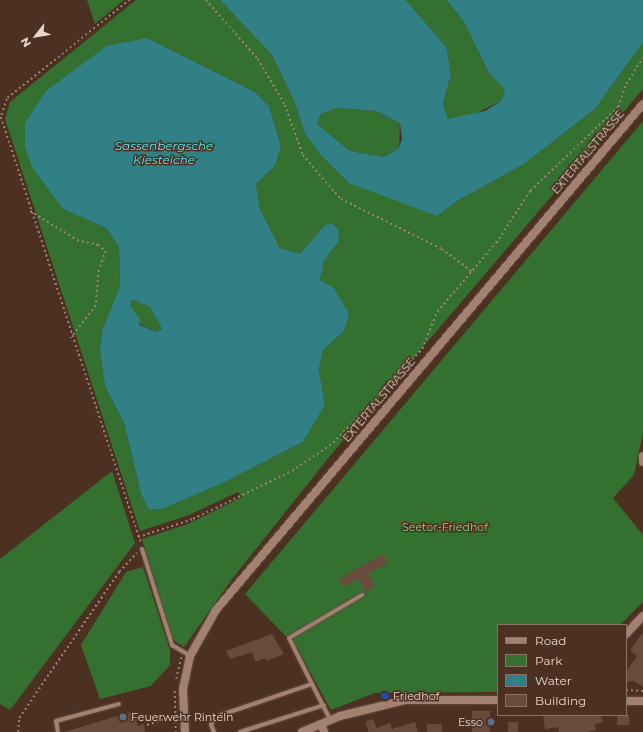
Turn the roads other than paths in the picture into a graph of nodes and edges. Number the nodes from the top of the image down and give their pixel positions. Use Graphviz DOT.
graph roads {
  1 [pos="643,104"];
  2 [pos="643,456"];
  3 [pos="643,462"];
  4 [pos="142,549"];
  5 [pos="362,595"];
  6 [pos="643,616"];
  7 [pos="627,633"];
  8 [pos="190,656"];
  9 [pos="312,684"];
  10 [pos="497,700"];
  11 [pos="627,701"];
  12 [pos="643,701"];
  13 [pos="119,704"];
  14 [pos="324,705"];
  15 [pos="330,719"];
  16 [pos="321,724"];
  17 [pos="186,731"];
  18 [pos="58,732"];
  19 [pos="214,732"];
  20 [pos="240,732"];
  21 [pos="302,732"];
  22 [pos="324,732"];
  1 -- 8 [label="street, EXTERTALSTRASSE"];
  2 -- 3 [label="street"];
  4 -- 8 [label="lane"];
  5 -- 9 [label="lane"];
  6 -- 7 [label="street"];
  8 -- 17 [label="street, EXTERTALSTRASSE"];
  9 -- 14 [label="lane"];
  9 -- 19 [label="lane"];
  10 -- 15 [label="street"];
  11 -- 12 [label="street"];
  13 -- 18 [label="lane"];
  14 -- 15 [label="lane"];
  14 -- 20 [label="lane"];
  15 -- 16 [label="street"];
  16 -- 21 [label="street"];
  16 -- 22 [label="street"];
}
